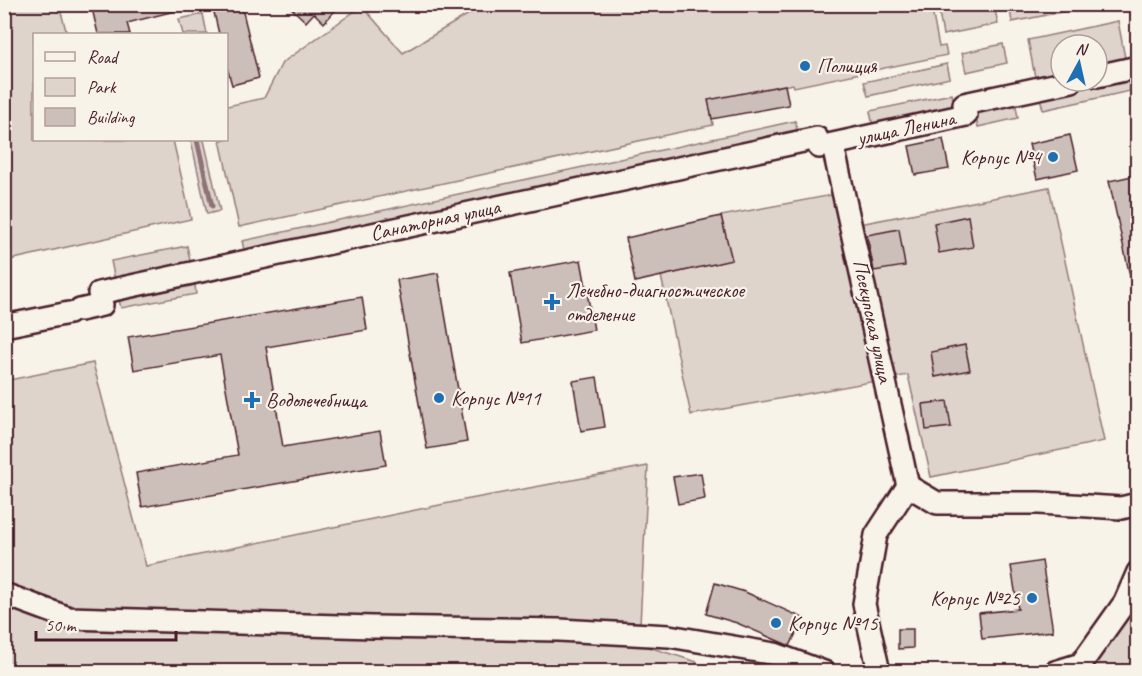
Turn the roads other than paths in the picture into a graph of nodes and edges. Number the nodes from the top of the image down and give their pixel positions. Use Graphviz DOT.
graph roads {
  1 [pos="1137,67"];
  2 [pos="1109,73"];
  3 [pos="1049,86"];
  4 [pos="806,140"];
  5 [pos="835,155"];
  6 [pos="4,326"];
  7 [pos="909,486"];
  8 [pos="1137,504"];
  9 [pos="1137,572"];
  10 [pos="4,594"];
  11 [pos="1079,668"];
  12 [pos="824,672"];
  13 [pos="879,672"];
  14 [pos="1055,672"];
  1 -- 2 [label="street"];
  3 -- 4 [label="street, улица Ленина"];
  4 -- 6 [label="street, Санаторная улица"];
  5 -- 7 [label="street, Псекупская улица"];
  7 -- 8 [label="street"];
  7 -- 13 [label="street"];
  9 -- 11 [label="street"];
  10 -- 12 [label="street"];
  11 -- 14 [label="street"];
}
